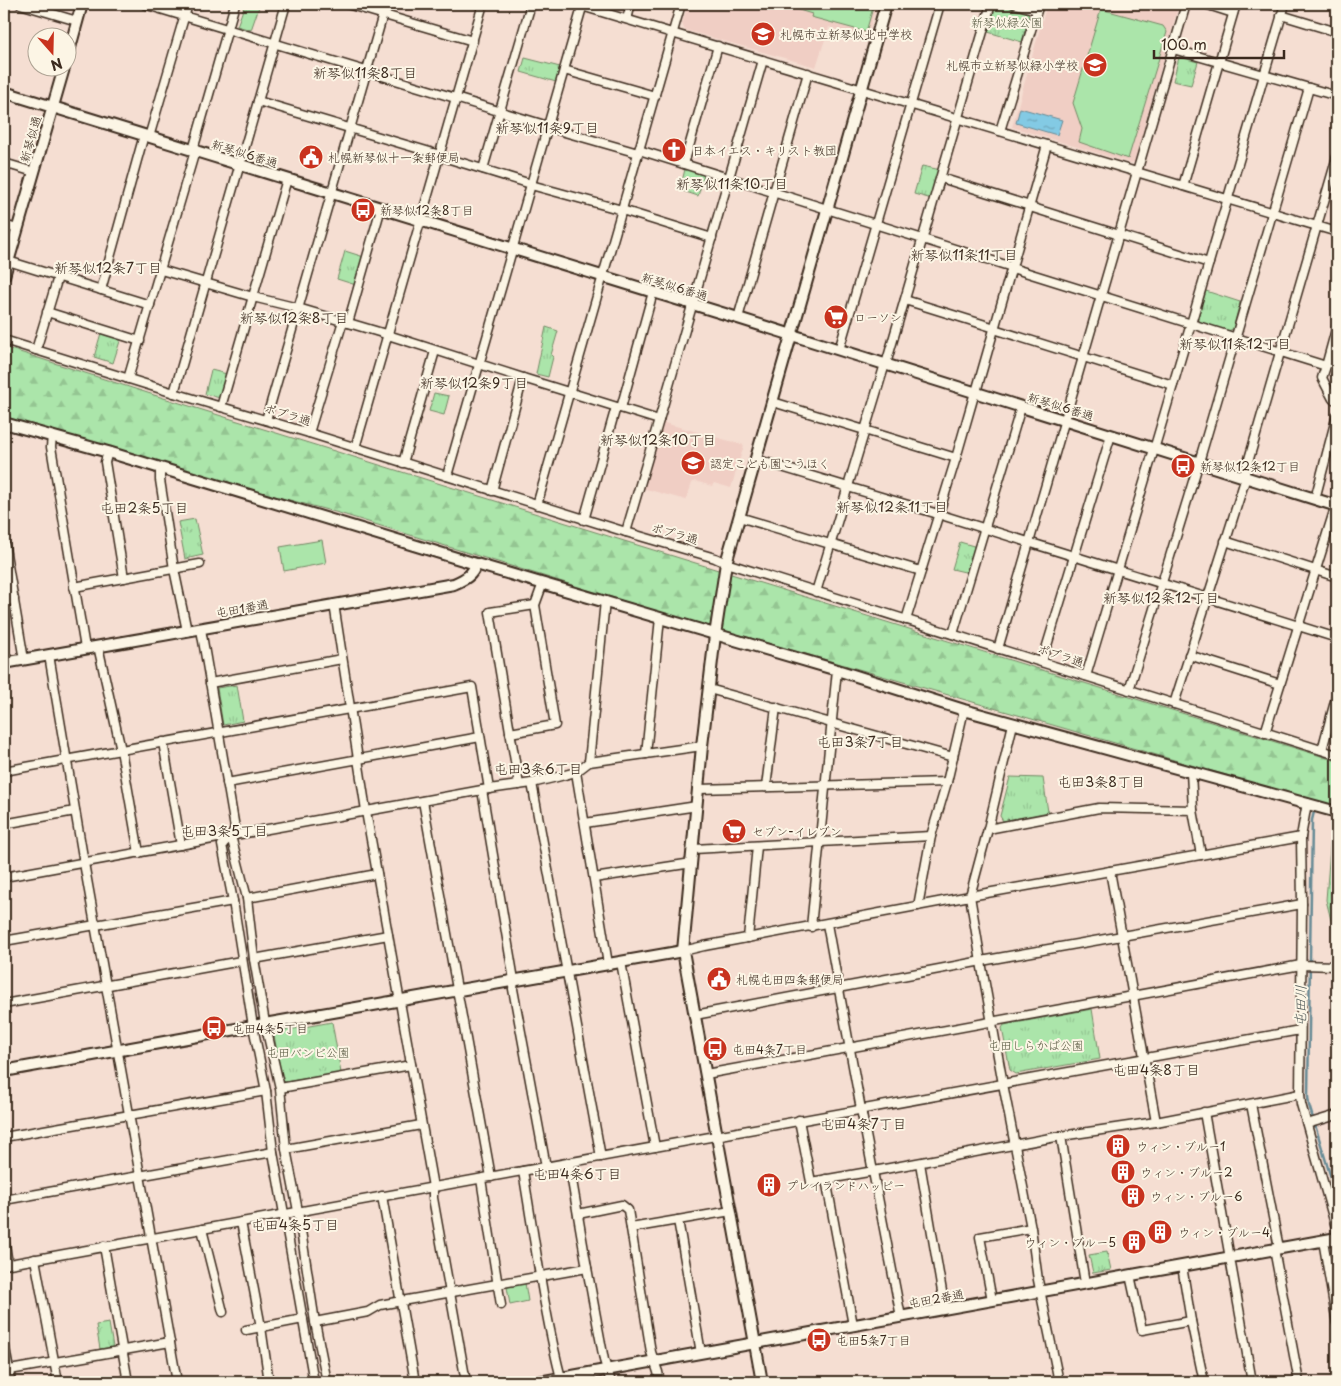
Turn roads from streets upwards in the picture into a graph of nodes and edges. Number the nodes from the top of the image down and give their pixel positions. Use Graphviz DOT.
graph roads {
  1 [pos="20,4"];
  2 [pos="82,4"];
  3 [pos="144,4"];
  4 [pos="188,4"];
  5 [pos="235,4"];
  6 [pos="286,4"];
  7 [pos="346,4"];
  8 [pos="386,4"];
  9 [pos="484,4"];
  10 [pos="531,4"];
  11 [pos="580,4"];
  12 [pos="631,4"];
  13 [pos="681,4"];
  14 [pos="886,4"];
  15 [pos="940,4"];
  16 [pos="991,4"];
  17 [pos="1014,4"];
  18 [pos="1186,4"];
  19 [pos="1204,4"];
  20 [pos="1236,4"];
  21 [pos="1285,4"];
  22 [pos="1038,7"];
  23 [pos="1233,13"];
  24 [pos="383,15"];
  25 [pos="1281,15"];
  26 [pos="184,16"];
  27 [pos="627,19"];
  28 [pos="77,21"];
  29 [pos="75,28"];
  30 [pos="228,30"];
  31 [pos="1337,32"];
  32 [pos="673,33"];
  33 [pos="473,41"];
  34 [pos="275,44"];
  35 [pos="718,46"];
  36 [pos="1173,49"];
  37 [pos="763,60"];
  38 [pos="1219,62"];
  39 [pos="564,70"];
  40 [pos="366,72"];
  41 [pos="808,73"];
  42 [pos="1264,74"];
  43 [pos="61,78"];
  44 [pos="1309,88"];
  45 [pos="862,89"];
  46 [pos="4,92"];
  47 [pos="655,96"];
  48 [pos="1337,96"];
  49 [pos="456,99"];
  50 [pos="258,101"];
  51 [pos="910,104"];
  52 [pos="52,107"];
  53 [pos="500,112"];
  54 [pos="958,118"];
  55 [pos="547,126"];
  56 [pos="350,128"];
  57 [pos="1000,131"];
  58 [pos="147,136"];
  59 [pos="1047,145"];
  60 [pos="194,151"];
  61 [pos="639,152"];
  62 [pos="440,156"];
  63 [pos="1337,157"];
  64 [pos="4,163"];
  65 [pos="684,164"];
  66 [pos="240,165"];
  67 [pos="484,169"];
  68 [pos="34,172"];
  69 [pos="1137,172"];
  70 [pos="729,178"];
  71 [pos="941,178"];
  72 [pos="287,179"];
  73 [pos="531,185"];
  74 [pos="1183,186"];
  75 [pos="774,192"];
  76 [pos="332,193"];
  77 [pos="1227,199"];
  78 [pos="1030,207"];
  79 [pos="381,208"];
  80 [pos="827,209"];
  81 [pos="622,210"];
  82 [pos="1272,212"];
  83 [pos="422,221"];
  84 [pos="875,224"];
  85 [pos="4,225"];
  86 [pos="1317,226"];
  87 [pos="17,229"];
  88 [pos="1337,232"];
  89 [pos="1119,235"];
  90 [pos="712,238"];
  91 [pos="922,239"];
  92 [pos="512,248"];
  93 [pos="8,261"];
  94 [pos="1209,263"];
  95 [pos="1012,267"];
  96 [pos="161,270"];
  97 [pos="4,276"];
  98 [pos="602,276"];
  99 [pos="58,277"];
  100 [pos="206,283"];
  101 [pos="101,290"];
  102 [pos="653,292"];
  103 [pos="1101,296"];
  104 [pos="253,297"];
  105 [pos="905,300"];
  106 [pos="693,304"];
  107 [pos="150,305"];
  108 [pos="298,308"];
  109 [pos="47,312"];
  110 [pos="738,318"];
  111 [pos="346,322"];
  112 [pos="1191,324"];
  113 [pos="1337,326"];
  114 [pos="994,329"];
  115 [pos="791,334"];
  116 [pos="388,335"];
  117 [pos="1235,338"];
  118 [pos="4,340"];
  119 [pos="140,341"];
  120 [pos="36,350"];
  121 [pos="839,350"];
  122 [pos="435,351"];
  123 [pos="1280,352"];
  124 [pos="1083,357"];
  125 [pos="479,364"];
  126 [pos="885,364"];
  127 [pos="1326,366"];
  128 [pos="128,378"];
  129 [pos="523,378"];
  130 [pos="1173,385"];
  131 [pos="570,392"];
  132 [pos="976,392"];
  133 [pos="174,394"];
  134 [pos="1337,400"];
  135 [pos="773,402"];
  136 [pos="221,407"];
  137 [pos="618,407"];
  138 [pos="1022,407"];
  139 [pos="1337,415"];
  140 [pos="266,420"];
  141 [pos="659,420"];
  142 [pos="1065,420"];
  143 [pos="4,423"];
  144 [pos="865,429"];
  145 [pos="309,434"];
  146 [pos="1111,434"];
  147 [pos="52,436"];
  148 [pos="355,448"];
  149 [pos="1155,448"];
  150 [pos="108,452"];
  151 [pos="956,458"];
  152 [pos="755,459"];
  153 [pos="1199,462"];
  154 [pos="403,463"];
  155 [pos="160,468"];
  156 [pos="447,476"];
  157 [pos="1244,476"];
  158 [pos="848,487"];
  159 [pos="492,491"];
  160 [pos="1315,498"];
  161 [pos="537,505"];
  162 [pos="1337,505"];
  163 [pos="938,514"];
  164 [pos="739,517"];
  165 [pos="584,520"];
  166 [pos="984,529"];
  167 [pos="626,532"];
  168 [pos="1225,541"];
  169 [pos="4,542"];
  170 [pos="1029,543"];
  171 [pos="830,544"];
  172 [pos="1074,556"];
  173 [pos="726,563"];
  174 [pos="200,564"];
  175 [pos="476,564"];
  176 [pos="174,569"];
  177 [pos="1118,570"];
  178 [pos="1316,570"];
  179 [pos="921,571"];
  180 [pos="1337,577"];
  181 [pos="124,578"];
  182 [pos="542,583"];
  183 [pos="1162,584"];
  184 [pos="74,587"];
  185 [pos="816,592"];
  186 [pos="1207,598"];
  187 [pos="14,599"];
  188 [pos="4,601"];
  189 [pos="605,602"];
  190 [pos="334,604"];
  191 [pos="535,605"];
  192 [pos="660,618"];
  193 [pos="906,620"];
  194 [pos="1298,627"];
  195 [pos="200,629"];
  196 [pos="187,631"];
  197 [pos="953,634"];
  198 [pos="715,635"];
  199 [pos="1337,638"];
  200 [pos="98,646"];
  201 [pos="85,648"];
  202 [pos="998,649"];
  203 [pos="49,655"];
  204 [pos="1189,655"];
  205 [pos="342,659"];
  206 [pos="24,660"];
  207 [pos="1042,662"];
  208 [pos="4,663"];
  209 [pos="837,670"];
  210 [pos="1086,676"];
  211 [pos="210,683"];
  212 [pos="1280,684"];
  213 [pos="709,689"];
  214 [pos="1129,690"];
  215 [pos="1337,694"];
  216 [pos="1174,704"];
  217 [pos="776,707"];
  218 [pos="350,709"];
  219 [pos="964,710"];
  220 [pos="832,723"];
  221 [pos="1013,724"];
  222 [pos="218,732"];
  223 [pos="510,733"];
  224 [pos="1265,733"];
  225 [pos="480,737"];
  226 [pos="163,742"];
  227 [pos="702,746"];
  228 [pos="122,750"];
  229 [pos="1322,750"];
  230 [pos="646,754"];
  231 [pos="1337,754"];
  232 [pos="954,757"];
  233 [pos="67,759"];
  234 [pos="358,760"];
  235 [pos="589,762"];
  236 [pos="4,771"];
  237 [pos="576,772"];
  238 [pos="1191,772"];
  239 [pos="532,782"];
  240 [pos="947,782"];
  241 [pos="227,783"];
  242 [pos="519,784"];
  243 [pos="825,784"];
  244 [pos="766,787"];
  245 [pos="699,789"];
  246 [pos="486,790"];
  247 [pos="423,801"];
  248 [pos="1307,803"];
  249 [pos="697,806"];
  250 [pos="1193,810"];
  251 [pos="75,811"];
  252 [pos="366,812"];
  253 [pos="1337,812"];
  254 [pos="585,823"];
  255 [pos="4,824"];
  256 [pos="988,829"];
  257 [pos="231,836"];
  258 [pos="932,836"];
  259 [pos="1301,837"];
  260 [pos="819,843"];
  261 [pos="181,845"];
  262 [pos="757,846"];
  263 [pos="694,849"];
  264 [pos="139,853"];
  265 [pos="1201,855"];
  266 [pos="84,863"];
  267 [pos="692,863"];
  268 [pos="1110,871"];
  269 [pos="377,874"];
  270 [pos="4,877"];
  271 [pos="594,878"];
  272 [pos="970,896"];
  273 [pos="247,898"];
  274 [pos="233,901"];
  275 [pos="1302,904"];
  276 [pos="918,906"];
  277 [pos="827,924"];
  278 [pos="95,925"];
  279 [pos="811,927"];
  280 [pos="388,935"];
  281 [pos="1122,936"];
  282 [pos="748,938"];
  283 [pos="4,942"];
  284 [pos="683,951"];
  285 [pos="254,959"];
  286 [pos="241,961"];
  287 [pos="621,962"];
  288 [pos="981,962"];
  289 [pos="608,964"];
  290 [pos="1301,965"];
  291 [pos="566,971"];
  292 [pos="1337,971"];
  293 [pos="514,980"];
  294 [pos="106,985"];
  295 [pos="839,988"];
  296 [pos="457,991"];
  297 [pos="1133,997"];
  298 [pos="400,1001"];
  299 [pos="4,1004"];
  300 [pos="696,1015"];
  301 [pos="992,1022"];
  302 [pos="266,1024"];
  303 [pos="253,1026"];
  304 [pos="1300,1030"];
  305 [pos="850,1047"];
  306 [pos="118,1051"];
  307 [pos="1144,1059"];
  308 [pos="411,1065"];
  309 [pos="4,1071"];
  310 [pos="706,1074"];
  311 [pos="1003,1084"];
  312 [pos="280,1088"];
  313 [pos="266,1091"];
  314 [pos="1300,1094"];
  315 [pos="1251,1104"];
  316 [pos="861,1109"];
  317 [pos="1204,1112"];
  318 [pos="130,1115"];
  319 [pos="1337,1115"];
  320 [pos="799,1120"];
  321 [pos="1156,1122"];
  322 [pos="1307,1124"];
  323 [pos="422,1126"];
  324 [pos="718,1135"];
  325 [pos="1061,1136"];
  326 [pos="4,1137"];
  327 [pos="1014,1145"];
  328 [pos="656,1147"];
  329 [pos="286,1149"];
  330 [pos="273,1152"];
  331 [pos="601,1157"];
  332 [pos="569,1163"];
  333 [pos="920,1163"];
  334 [pos="546,1167"];
  335 [pos="523,1171"];
  336 [pos="874,1171"];
  337 [pos="140,1175"];
  338 [pos="491,1177"];
  339 [pos="480,1179"];
  340 [pos="826,1179"];
  341 [pos="432,1187"];
  342 [pos="382,1196"];
  343 [pos="4,1200"];
  344 [pos="298,1211"];
  345 [pos="731,1211"];
  346 [pos="285,1214"];
  347 [pos="578,1214"];
  348 [pos="678,1220"];
  349 [pos="241,1222"];
  350 [pos="631,1228"];
  351 [pos="1031,1228"];
  352 [pos="202,1229"];
  353 [pos="1337,1231"];
  354 [pos="4,1238"];
  355 [pos="152,1238"];
  356 [pos="1337,1238"];
  357 [pos="1323,1240"];
  358 [pos="104,1246"];
  359 [pos="1276,1249"];
  360 [pos="1230,1257"];
  361 [pos="35,1259"];
  362 [pos="6,1264"];
  363 [pos="1182,1266"];
  364 [pos="587,1268"];
  365 [pos="1130,1275"];
  366 [pos="540,1276"];
  367 [pos="1085,1283"];
  368 [pos="498,1284"];
  369 [pos="1041,1291"];
  370 [pos="450,1293"];
  371 [pos="992,1300"];
  372 [pos="402,1301"];
  373 [pos="501,1305"];
  374 [pos="946,1309"];
  375 [pos="223,1312"];
  376 [pos="901,1316"];
  377 [pos="303,1319"];
  378 [pos="1191,1321"];
  379 [pos="315,1322"];
  380 [pos="1337,1323"];
  381 [pos="853,1325"];
  382 [pos="261,1327"];
  383 [pos="246,1330"];
  384 [pos="4,1342"];
  385 [pos="170,1342"];
  386 [pos="755,1343"];
  387 [pos="122,1351"];
  388 [pos="702,1353"];
  389 [pos="654,1361"];
  390 [pos="54,1363"];
  391 [pos="607,1370"];
  392 [pos="6,1371"];
  393 [pos="561,1380"];
  394 [pos="11,1382"];
  395 [pos="58,1382"];
  396 [pos="128,1382"];
  397 [pos="177,1382"];
  398 [pos="270,1382"];
  399 [pos="314,1382"];
  400 [pos="327,1382"];
  401 [pos="415,1382"];
  402 [pos="466,1382"];
  403 [pos="539,1382"];
  404 [pos="611,1382"];
  405 [pos="660,1382"];
  406 [pos="762,1382"];
  407 [pos="1059,1382"];
  408 [pos="1204,1382"];
  409 [pos="1252,1382"];
  410 [pos="1299,1382"];
  1 -- 28 [label="street"];
  2 -- 28 [label="street"];
  3 -- 26 [label="street"];
  4 -- 26 [label="street"];
  5 -- 30 [label="street"];
  6 -- 34 [label="street"];
  7 -- 24 [label="street"];
  8 -- 24 [label="street"];
  9 -- 33 [label="street"];
  10 -- 53 [label="street"];
  11 -- 27 [label="street"];
  11 -- 39 [label="street"];
  12 -- 27 [label="street"];
  13 -- 32 [label="street"];
  14 -- 45 [label="street"];
  15 -- 51 [label="street"];
  16 -- 54 [label="street"];
  17 -- 22 [label="street"];
  18 -- 36 [label="street"];
  19 -- 23 [label="street"];
  20 -- 23 [label="street"];
  21 -- 25 [label="street"];
  22 -- 57 [label="street"];
  23 -- 38 [label="street"];
  24 -- 33 [label="street"];
  24 -- 40 [label="street"];
  25 -- 31 [label="street"];
  25 -- 42 [label="street"];
  26 -- 30 [label="street"];
  26 -- 58 [label="street"];
  27 -- 32 [label="street"];
  28 -- 29 [label="street"];
  30 -- 34 [label="street"];
  30 -- 60 [label="street"];
  32 -- 35 [label="street"];
  32 -- 47 [label="street"];
  33 -- 49 [label="street"];
  34 -- 40 [label="street"];
  34 -- 50 [label="street"];
  35 -- 37 [label="street"];
  35 -- 65 [label="street"];
  36 -- 38 [label="street"];
  36 -- 69 [label="street"];
  37 -- 41 [label="street"];
  37 -- 70 [label="street"];
  38 -- 42 [label="street"];
  38 -- 74 [label="street"];
  39 -- 47 [label="street"];
  39 -- 55 [label="street"];
  40 -- 49 [label="street"];
  40 -- 56 [label="street"];
  41 -- 45 [label="street"];
  41 -- 75 [label="street"];
  42 -- 44 [label="street"];
  42 -- 77 [label="street"];
  43 -- 52 [label="street, 新琴似通"];
  44 -- 48 [label="street"];
  44 -- 82 [label="street"];
  45 -- 51 [label="street"];
  45 -- 80 [label="street"];
  46 -- 52 [label="street, 新琴似6番通"];
  47 -- 61 [label="street"];
  49 -- 53 [label="street"];
  49 -- 62 [label="street"];
  50 -- 56 [label="street"];
  50 -- 66 [label="street"];
  51 -- 54 [label="street"];
  51 -- 84 [label="street"];
  52 -- 58 [label="street, 新琴似6番通"];
  52 -- 68 [label="street, 新琴似通"];
  53 -- 55 [label="street"];
  53 -- 67 [label="street"];
  54 -- 57 [label="street"];
  54 -- 71 [label="street"];
  55 -- 61 [label="street"];
  55 -- 73 [label="street"];
  56 -- 62 [label="street"];
  56 -- 76 [label="street"];
  57 -- 59 [label="street"];
  58 -- 60 [label="street, 新琴似6番通"];
  58 -- 101 [label="street"];
  59 -- 69 [label="street"];
  59 -- 78 [label="street"];
  60 -- 66 [label="street, 新琴似6番通"];
  60 -- 96 [label="street"];
  61 -- 65 [label="street"];
  61 -- 81 [label="street"];
  62 -- 67 [label="street"];
  62 -- 83 [label="street"];
  63 -- 86 [label="street"];
  64 -- 68 [label="street"];
  65 -- 70 [label="street"];
  66 -- 72 [label="street, 新琴似6番通"];
  66 -- 100 [label="street"];
  67 -- 73 [label="street"];
  68 -- 87 [label="street, 新琴似通"];
  69 -- 74 [label="street"];
  69 -- 89 [label="street"];
  70 -- 75 [label="street"];
  70 -- 90 [label="street"];
  71 -- 78 [label="street"];
  71 -- 91 [label="street"];
  72 -- 76 [label="street, 新琴似6番通"];
  72 -- 104 [label="street"];
  73 -- 81 [label="street"];
  73 -- 92 [label="street"];
  74 -- 77 [label="street"];
  75 -- 80 [label="street"];
  75 -- 110 [label="street"];
  76 -- 79 [label="street, 新琴似6番通"];
  76 -- 108 [label="street"];
  77 -- 82 [label="street"];
  77 -- 94 [label="street"];
  78 -- 89 [label="street"];
  78 -- 95 [label="street"];
  79 -- 83 [label="street, 新琴似6番通"];
  79 -- 111 [label="street"];
  80 -- 84 [label="street"];
  80 -- 115 [label="street"];
  81 -- 90 [label="street"];
  81 -- 98 [label="street"];
  82 -- 86 [label="street"];
  82 -- 117 [label="street"];
  83 -- 92 [label="street, 新琴似6番通"];
  83 -- 116 [label="street"];
  84 -- 91 [label="street"];
  84 -- 121 [label="street"];
  85 -- 87 [label="street"];
  86 -- 88 [label="street"];
  86 -- 123 [label="street"];
  87 -- 93 [label="street, 新琴似通"];
  89 -- 94 [label="street"];
  89 -- 103 [label="street"];
  90 -- 106 [label="street"];
  91 -- 95 [label="street"];
  91 -- 105 [label="street"];
  92 -- 98 [label="street, 新琴似6番通"];
  92 -- 125 [label="street"];
  93 -- 97 [label="street, 新琴似通"];
  93 -- 99 [label="street"];
  94 -- 112 [label="street"];
  95 -- 103 [label="street"];
  95 -- 114 [label="street"];
  96 -- 100 [label="street"];
  96 -- 107 [label="street"];
  98 -- 102 [label="street, 新琴似6番通"];
  98 -- 131 [label="street"];
  99 -- 101 [label="street"];
  99 -- 109 [label="street"];
  100 -- 104 [label="street"];
  100 -- 133 [label="street"];
  101 -- 107 [label="street"];
  102 -- 106 [label="street, 新琴似6番通"];
  102 -- 137 [label="street"];
  103 -- 112 [label="street"];
  103 -- 124 [label="street"];
  104 -- 108 [label="street"];
  104 -- 136 [label="street"];
  105 -- 114 [label="street"];
  105 -- 126 [label="street"];
  106 -- 110 [label="street, 新琴似6番通"];
  106 -- 141 [label="street"];
  107 -- 119 [label="street"];
  108 -- 111 [label="street"];
  108 -- 140 [label="street"];
  109 -- 119 [label="street"];
  109 -- 120 [label="street"];
  110 -- 115 [label="street, 新琴似6番通"];
  111 -- 116 [label="street"];
  111 -- 145 [label="street"];
  112 -- 117 [label="street"];
  112 -- 130 [label="street"];
  113 -- 127 [label="street"];
  114 -- 124 [label="street"];
  114 -- 132 [label="street"];
  115 -- 121 [label="street, 新琴似6番通"];
  115 -- 135 [label="street"];
  116 -- 122 [label="street"];
  116 -- 148 [label="street"];
  117 -- 123 [label="street"];
  117 -- 153 [label="street"];
  118 -- 120 [label="street, ポプラ通"];
  119 -- 128 [label="street"];
  120 -- 128 [label="street, ポプラ通"];
  121 -- 126 [label="street, 新琴似6番通"];
  122 -- 125 [label="street"];
  122 -- 154 [label="street"];
  123 -- 127 [label="street"];
  123 -- 157 [label="street"];
  124 -- 130 [label="street"];
  124 -- 142 [label="street"];
  125 -- 129 [label="street"];
  125 -- 156 [label="street"];
  126 -- 132 [label="street, 新琴似6番通"];
  126 -- 144 [label="street"];
  127 -- 134 [label="street"];
  128 -- 133 [label="street, ポプラ通"];
  129 -- 131 [label="street"];
  129 -- 159 [label="street"];
  130 -- 149 [label="street"];
  131 -- 137 [label="street"];
  131 -- 161 [label="street"];
  132 -- 138 [label="street, 新琴似6番通"];
  132 -- 151 [label="street"];
  133 -- 136 [label="street, ポプラ通"];
  135 -- 144 [label="street"];
  135 -- 152 [label="street"];
  136 -- 140 [label="street, ポプラ通"];
  137 -- 141 [label="street"];
  137 -- 165 [label="street"];
  138 -- 142 [label="street, 新琴似6番通"];
  138 -- 166 [label="street"];
  139 -- 160 [label="street"];
  140 -- 145 [label="street, ポプラ通"];
  141 -- 167 [label="street"];
  142 -- 146 [label="street, 新琴似6番通"];
  142 -- 170 [label="street"];
  143 -- 147 [label="street"];
  144 -- 151 [label="street"];
  144 -- 158 [label="street"];
  145 -- 148 [label="street, ポプラ通"];
  146 -- 149 [label="street, 新琴似6番通"];
  146 -- 172 [label="street"];
  147 -- 150 [label="street"];
  147 -- 184 [label="street"];
  148 -- 154 [label="street, ポプラ通"];
  149 -- 153 [label="street, 新琴似6番通"];
  149 -- 177 [label="street"];
  150 -- 155 [label="street"];
  150 -- 181 [label="street"];
  151 -- 163 [label="street"];
  152 -- 158 [label="street"];
  152 -- 164 [label="street"];
  153 -- 157 [label="street, 新琴似6番通"];
  153 -- 183 [label="street"];
  154 -- 156 [label="street, ポプラ通"];
  155 -- 175 [label="street"];
  155 -- 176 [label="street"];
  156 -- 159 [label="street, ポプラ通"];
  157 -- 160 [label="street, 新琴似6番通"];
  157 -- 168 [label="street"];
  158 -- 163 [label="street"];
  158 -- 171 [label="street"];
  159 -- 161 [label="street, ポプラ通"];
  160 -- 162 [label="street, 新琴似6番通"];
  161 -- 165 [label="street, ポプラ通"];
  162 -- 178 [label="street"];
  163 -- 166 [label="street"];
  163 -- 179 [label="street"];
  164 -- 171 [label="street"];
  164 -- 173 [label="street"];
  165 -- 167 [label="street, ポプラ通"];
  166 -- 170 [label="street"];
  166 -- 197 [label="street"];
  167 -- 173 [label="street, ポプラ通"];
  168 -- 178 [label="street"];
  168 -- 186 [label="street"];
  169 -- 187 [label="street"];
  170 -- 172 [label="street"];
  170 -- 202 [label="street"];
  171 -- 179 [label="street"];
  171 -- 185 [label="street"];
  172 -- 177 [label="street"];
  172 -- 207 [label="street"];
  173 -- 185 [label="street, ポプラ通"];
  173 -- 198 [label="street"];
  174 -- 176 [label="street"];
  175 -- 182 [label="street"];
  175 -- 190 [label="street, 屯田1番通"];
  176 -- 181 [label="street"];
  176 -- 196 [label="street"];
  177 -- 183 [label="street"];
  177 -- 210 [label="street"];
  178 -- 180 [label="street"];
  178 -- 194 [label="street"];
  179 -- 193 [label="street"];
  181 -- 184 [label="street"];
  182 -- 189 [label="street"];
  182 -- 191 [label="street"];
  183 -- 186 [label="street"];
  183 -- 214 [label="street"];
  184 -- 201 [label="street"];
  185 -- 193 [label="street, ポプラ通"];
  186 -- 194 [label="street"];
  186 -- 204 [label="street"];
  187 -- 188 [label="street"];
  187 -- 206 [label="street"];
  189 -- 192 [label="street"];
  189 -- 235 [label="street"];
  190 -- 195 [label="street, 屯田1番通"];
  190 -- 205 [label="street"];
  191 -- 223 [label="street"];
  191 -- 223 [label="street"];
  192 -- 198 [label="street"];
  192 -- 230 [label="street"];
  193 -- 197 [label="street, ポプラ通"];
  194 -- 199 [label="street"];
  194 -- 212 [label="street"];
  195 -- 196 [label="street, 屯田1番通"];
  195 -- 211 [label="street"];
  196 -- 200 [label="street, 屯田1番通"];
  197 -- 202 [label="street, ポプラ通"];
  198 -- 209 [label="street"];
  198 -- 213 [label="street"];
  200 -- 201 [label="street, 屯田1番通"];
  200 -- 228 [label="street"];
  201 -- 203 [label="street, 屯田1番通"];
  202 -- 207 [label="street, ポプラ通"];
  203 -- 206 [label="street, 屯田1番通"];
  203 -- 233 [label="street"];
  204 -- 212 [label="street"];
  204 -- 216 [label="street"];
  205 -- 211 [label="street"];
  205 -- 218 [label="street"];
  206 -- 208 [label="street, 屯田1番通"];
  207 -- 210 [label="street, ポプラ通"];
  209 -- 219 [label="street"];
  209 -- 220 [label="street"];
  210 -- 214 [label="street, ポプラ通"];
  211 -- 222 [label="street"];
  212 -- 224 [label="street"];
  213 -- 217 [label="street"];
  213 -- 227 [label="street"];
  214 -- 216 [label="street, ポプラ通"];
  215 -- 229 [label="street"];
  216 -- 224 [label="street, ポプラ通"];
  217 -- 220 [label="street"];
  217 -- 244 [label="street"];
  218 -- 222 [label="street"];
  218 -- 225 [label="street"];
  218 -- 234 [label="street"];
  219 -- 221 [label="street"];
  219 -- 232 [label="street"];
  220 -- 232 [label="street"];
  220 -- 243 [label="street"];
  221 -- 238 [label="street"];
  221 -- 256 [label="street"];
  222 -- 226 [label="street"];
  222 -- 241 [label="street"];
  223 -- 242 [label="street"];
  224 -- 229 [label="street, ポプラ通"];
  225 -- 234 [label="street"];
  225 -- 246 [label="street"];
  226 -- 228 [label="street"];
  226 -- 261 [label="street"];
  227 -- 230 [label="street"];
  227 -- 245 [label="street"];
  228 -- 233 [label="street"];
  228 -- 264 [label="street"];
  229 -- 231 [label="street, ポプラ通"];
  230 -- 235 [label="street"];
  232 -- 240 [label="street"];
  233 -- 236 [label="street"];
  233 -- 251 [label="street"];
  234 -- 241 [label="street"];
  234 -- 252 [label="street"];
  235 -- 237 [label="street"];
  237 -- 239 [label="street"];
  237 -- 254 [label="street"];
  238 -- 248 [label="street"];
  238 -- 250 [label="street"];
  239 -- 242 [label="street"];
  239 -- 291 [label="street"];
  240 -- 243 [label="street"];
  240 -- 258 [label="street"];
  241 -- 257 [label="street"];
  242 -- 246 [label="street"];
  243 -- 244 [label="street"];
  243 -- 260 [label="street"];
  244 -- 245 [label="street"];
  245 -- 249 [label="street"];
  246 -- 247 [label="street"];
  246 -- 293 [label="street"];
  247 -- 252 [label="street"];
  247 -- 296 [label="street"];
  248 -- 253 [label="street"];
  248 -- 259 [label="street"];
  249 -- 254 [label="street"];
  249 -- 263 [label="street"];
  250 -- 256 [label="street"];
  250 -- 265 [label="street"];
  251 -- 255 [label="street"];
  251 -- 266 [label="street"];
  252 -- 257 [label="street"];
  252 -- 269 [label="street"];
  254 -- 271 [label="street"];
  256 -- 272 [label="street"];
  257 -- 261 [label="street"];
  257 -- 273 [label="street"];
  257 -- 274 [label="street"];
  258 -- 260 [label="street"];
  258 -- 276 [label="street"];
  259 -- 265 [label="street"];
  259 -- 275 [label="street"];
  260 -- 262 [label="street"];
  260 -- 279 [label="street"];
  261 -- 264 [label="street"];
  262 -- 263 [label="street"];
  262 -- 282 [label="street"];
  263 -- 267 [label="street"];
  264 -- 266 [label="street"];
  265 -- 268 [label="street"];
  266 -- 270 [label="street"];
  266 -- 278 [label="street"];
  267 -- 271 [label="street"];
  267 -- 284 [label="street"];
  268 -- 272 [label="street"];
  268 -- 281 [label="street"];
  269 -- 273 [label="street"];
  269 -- 280 [label="street"];
  271 -- 289 [label="street"];
  272 -- 276 [label="street"];
  272 -- 288 [label="street"];
  273 -- 285 [label="street"];
  274 -- 278 [label="street"];
  274 -- 286 [label="street"];
  275 -- 281 [label="street"];
  275 -- 290 [label="street"];
  276 -- 277 [label="street"];
  277 -- 279 [label="street"];
  277 -- 295 [label="street"];
  278 -- 283 [label="street"];
  278 -- 294 [label="street"];
  279 -- 282 [label="street"];
  280 -- 285 [label="street"];
  280 -- 298 [label="street"];
  281 -- 288 [label="street"];
  281 -- 297 [label="street"];
  282 -- 284 [label="street"];
  284 -- 287 [label="street"];
  284 -- 300 [label="street"];
  285 -- 302 [label="street"];
  286 -- 294 [label="street"];
  286 -- 303 [label="street"];
  287 -- 289 [label="street"];
  287 -- 328 [label="street"];
  288 -- 295 [label="street"];
  288 -- 301 [label="street"];
  289 -- 291 [label="street"];
  290 -- 292 [label="street"];
  290 -- 297 [label="street"];
  290 -- 304 [label="street"];
  291 -- 293 [label="street"];
  291 -- 331 [label="street"];
  293 -- 296 [label="street"];
  293 -- 334 [label="street"];
  294 -- 299 [label="street"];
  294 -- 306 [label="street"];
  295 -- 300 [label="street"];
  295 -- 305 [label="street"];
  296 -- 298 [label="street"];
  296 -- 338 [label="street"];
  297 -- 301 [label="street"];
  297 -- 307 [label="street"];
  298 -- 302 [label="street"];
  298 -- 308 [label="street"];
  300 -- 310 [label="street"];
  301 -- 305 [label="street"];
  301 -- 311 [label="street"];
  302 -- 303 [label="street"];
  302 -- 312 [label="street"];
  303 -- 306 [label="street"];
  303 -- 313 [label="street"];
  304 -- 307 [label="street"];
  304 -- 314 [label="street"];
  305 -- 310 [label="street"];
  305 -- 316 [label="street"];
  306 -- 309 [label="street"];
  306 -- 318 [label="street"];
  307 -- 311 [label="street"];
  307 -- 321 [label="street"];
  308 -- 312 [label="street"];
  308 -- 323 [label="street"];
  310 -- 324 [label="street"];
  311 -- 316 [label="street"];
  311 -- 327 [label="street"];
  312 -- 329 [label="street"];
  313 -- 318 [label="street"];
  313 -- 330 [label="street"];
  314 -- 315 [label="street"];
  314 -- 322 [label="street"];
  315 -- 317 [label="street"];
  315 -- 359 [label="street"];
  316 -- 320 [label="street"];
  316 -- 336 [label="street"];
  317 -- 321 [label="street"];
  317 -- 360 [label="street"];
  318 -- 326 [label="street"];
  318 -- 337 [label="street"];
  319 -- 322 [label="street"];
  320 -- 324 [label="street"];
  320 -- 340 [label="street"];
  321 -- 325 [label="street"];
  322 -- 353 [label="street"];
  323 -- 329 [label="street"];
  323 -- 341 [label="street"];
  324 -- 328 [label="street"];
  324 -- 345 [label="street"];
  325 -- 327 [label="street"];
  325 -- 367 [label="street"];
  327 -- 333 [label="street"];
  327 -- 351 [label="street"];
  328 -- 331 [label="street"];
  329 -- 344 [label="street"];
  330 -- 337 [label="street"];
  330 -- 346 [label="street"];
  331 -- 332 [label="street"];
  332 -- 334 [label="street"];
  332 -- 347 [label="street"];
  333 -- 336 [label="street"];
  333 -- 374 [label="street"];
  334 -- 335 [label="street"];
  335 -- 338 [label="street"];
  335 -- 366 [label="street"];
  336 -- 340 [label="street"];
  336 -- 376 [label="street"];
  337 -- 343 [label="street"];
  337 -- 355 [label="street"];
  338 -- 339 [label="street"];
  339 -- 341 [label="street"];
  339 -- 368 [label="street"];
  340 -- 381 [label="street"];
  341 -- 342 [label="street"];
  341 -- 370 [label="street"];
  342 -- 344 [label="street"];
  342 -- 372 [label="street"];
  344 -- 346 [label="street"];
  344 -- 379 [label="street"];
  345 -- 348 [label="street"];
  345 -- 386 [label="street"];
  346 -- 349 [label="street"];
  346 -- 377 [label="street"];
  347 -- 350 [label="street"];
  347 -- 364 [label="street"];
  348 -- 350 [label="street"];
  348 -- 388 [label="street"];
  349 -- 352 [label="street"];
  349 -- 382 [label="street"];
  350 -- 389 [label="street"];
  351 -- 369 [label="street"];
  351 -- 371 [label="street"];
  352 -- 355 [label="street"];
  352 -- 375 [label="street"];
  354 -- 362 [label="street"];
  355 -- 358 [label="street"];
  355 -- 385 [label="street"];
  356 -- 357 [label="street, 屯田2番通"];
  357 -- 359 [label="street, 屯田2番通"];
  357 -- 380 [label="street"];
  358 -- 361 [label="street"];
  358 -- 387 [label="street"];
  359 -- 360 [label="street, 屯田2番通"];
  359 -- 410 [label="street"];
  360 -- 363 [label="street, 屯田2番通"];
  360 -- 409 [label="street"];
  361 -- 362 [label="street"];
  361 -- 390 [label="street"];
  363 -- 365 [label="street, 屯田2番通"];
  363 -- 378 [label="street"];
  364 -- 366 [label="street"];
  364 -- 391 [label="street"];
  365 -- 367 [label="street, 屯田2番通"];
  365 -- 378 [label="street"];
  366 -- 368 [label="street"];
  366 -- 393 [label="street"];
  367 -- 369 [label="street, 屯田2番通"];
  368 -- 370 [label="street"];
  368 -- 373 [label="street"];
  369 -- 371 [label="street, 屯田2番通"];
  369 -- 407 [label="street"];
  370 -- 372 [label="street"];
  370 -- 402 [label="street"];
  371 -- 374 [label="street, 屯田2番通"];
  372 -- 379 [label="street"];
  372 -- 401 [label="street"];
  374 -- 376 [label="street, 屯田2番通"];
  376 -- 381 [label="street, 屯田2番通"];
  377 -- 382 [label="street"];
  377 -- 399 [label="street"];
  378 -- 408 [label="street"];
  379 -- 400 [label="street"];
  381 -- 386 [label="street, 屯田2番通"];
  382 -- 383 [label="street"];
  382 -- 398 [label="street"];
  384 -- 392 [label="street"];
  385 -- 387 [label="street"];
  385 -- 397 [label="street"];
  386 -- 388 [label="street, 屯田2番通"];
  386 -- 406 [label="street"];
  387 -- 390 [label="street"];
  387 -- 396 [label="street"];
  388 -- 389 [label="street, 屯田2番通"];
  389 -- 391 [label="street, 屯田2番通"];
  389 -- 405 [label="street"];
  390 -- 392 [label="street"];
  390 -- 395 [label="street"];
  391 -- 393 [label="street, 屯田2番通"];
  391 -- 404 [label="street"];
  392 -- 394 [label="street"];
  393 -- 403 [label="street, 屯田2番通"];
}
